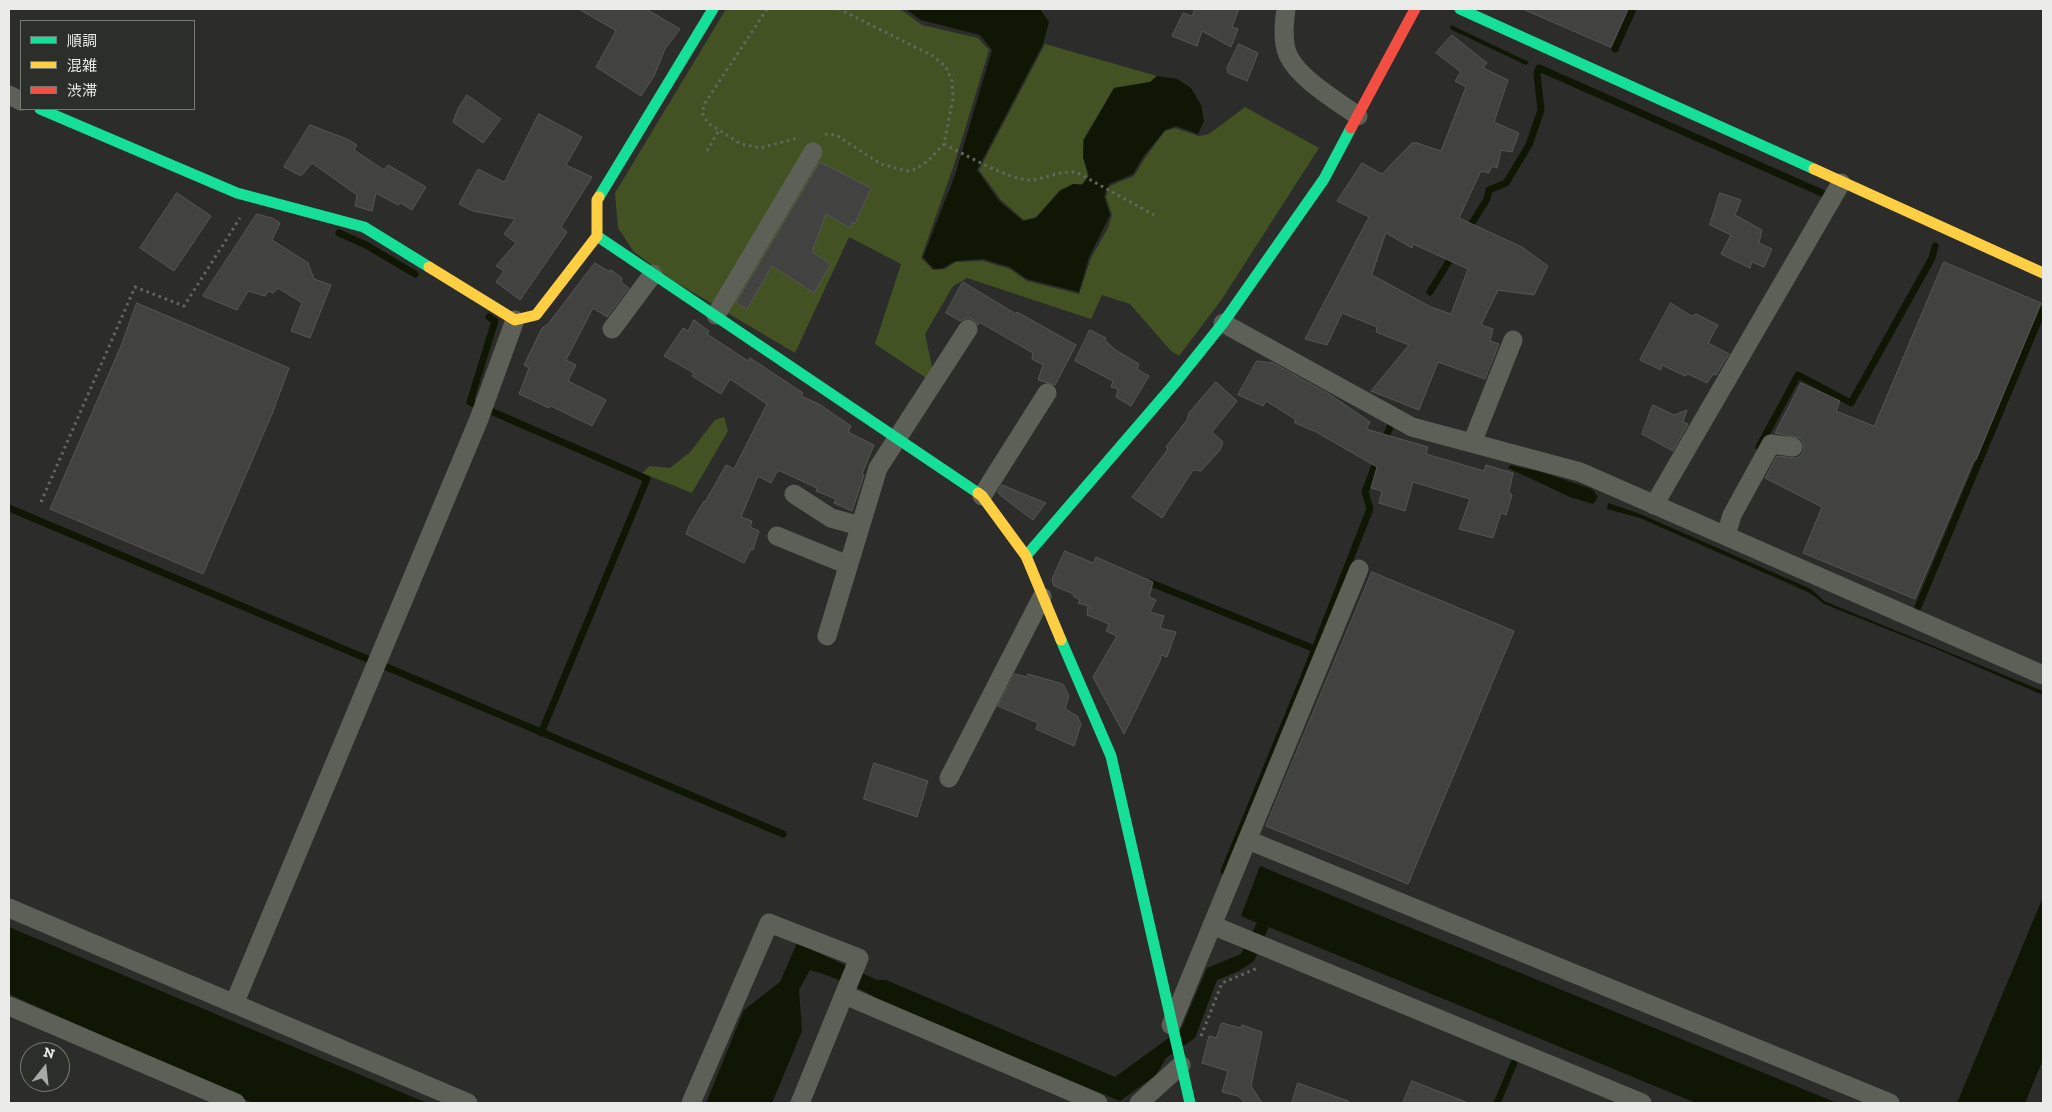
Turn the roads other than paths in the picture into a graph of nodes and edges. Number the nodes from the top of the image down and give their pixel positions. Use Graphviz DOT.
graph roads {
  1 [pos="713,9"];
  2 [pos="1286,9"];
  3 [pos="1415,9"];
  4 [pos="1460,9"];
  5 [pos="42,110"];
  6 [pos="1358,116"];
  7 [pos="813,152"];
  8 [pos="1841,183"];
  9 [pos="597,236"];
  10 [pos="2043,273"];
  11 [pos="653,274"];
  12 [pos="716,316"];
  13 [pos="516,320"];
  14 [pos="1223,323"];
  15 [pos="612,329"];
  16 [pos="968,329"];
  17 [pos="1513,340"];
  18 [pos="1047,393"];
  19 [pos="896,438"];
  20 [pos="1472,443"];
  21 [pos="1793,447"];
  22 [pos="794,494"];
  23 [pos="982,496"];
  24 [pos="1654,505"];
  25 [pos="860,526"];
  26 [pos="776,536"];
  27 [pos="1726,536"];
  28 [pos="1026,556"];
  29 [pos="848,566"];
  30 [pos="1359,569"];
  31 [pos="1042,597"];
  32 [pos="827,636"];
  33 [pos="2043,675"];
  34 [pos="949,778"];
  35 [pos="1248,840"];
  36 [pos="9,908"];
  37 [pos="1212,925"];
  38 [pos="845,995"];
  39 [pos="234,1004"];
  40 [pos="9,1006"];
  41 [pos="1171,1026"];
  42 [pos="1180,1065"];
  43 [pos="236,1103"];
  44 [pos="468,1103"];
  45 [pos="691,1103"];
  46 [pos="800,1103"];
  47 [pos="1098,1103"];
  48 [pos="1139,1103"];
  49 [pos="1190,1103"];
  50 [pos="1642,1103"];
  51 [pos="1890,1103"];
  1 -- 9 [label="street"];
  2 -- 6 [label="street"];
  3 -- 6 [label="street"];
  4 -- 8 [label="street"];
  5 -- 13 [label="street"];
  6 -- 14 [label="street"];
  7 -- 12 [label="street"];
  8 -- 10 [label="street"];
  8 -- 24 [label="street"];
  9 -- 11 [label="street"];
  9 -- 13 [label="street"];
  11 -- 12 [label="street"];
  11 -- 15 [label="street"];
  12 -- 19 [label="street"];
  13 -- 39 [label="street"];
  14 -- 20 [label="street"];
  14 -- 28 [label="street"];
  16 -- 19 [label="street"];
  17 -- 20 [label="street"];
  18 -- 23 [label="street"];
  19 -- 23 [label="street"];
  19 -- 25 [label="street"];
  20 -- 24 [label="street"];
  21 -- 27 [label="street"];
  22 -- 25 [label="street"];
  23 -- 28 [label="street"];
  24 -- 27 [label="street"];
  25 -- 29 [label="street"];
  26 -- 29 [label="street"];
  27 -- 33 [label="street"];
  28 -- 31 [label="street"];
  29 -- 32 [label="street"];
  30 -- 35 [label="street"];
  31 -- 34 [label="street"];
  31 -- 41 [label="street"];
  35 -- 37 [label="street"];
  35 -- 51 [label="street"];
  36 -- 39 [label="street"];
  37 -- 41 [label="street"];
  37 -- 50 [label="street"];
  38 -- 45 [label="street"];
  38 -- 46 [label="street"];
  38 -- 47 [label="street"];
  39 -- 44 [label="street"];
  40 -- 43 [label="street"];
  41 -- 42 [label="street"];
  42 -- 48 [label="street"];
  42 -- 49 [label="street"];
}
